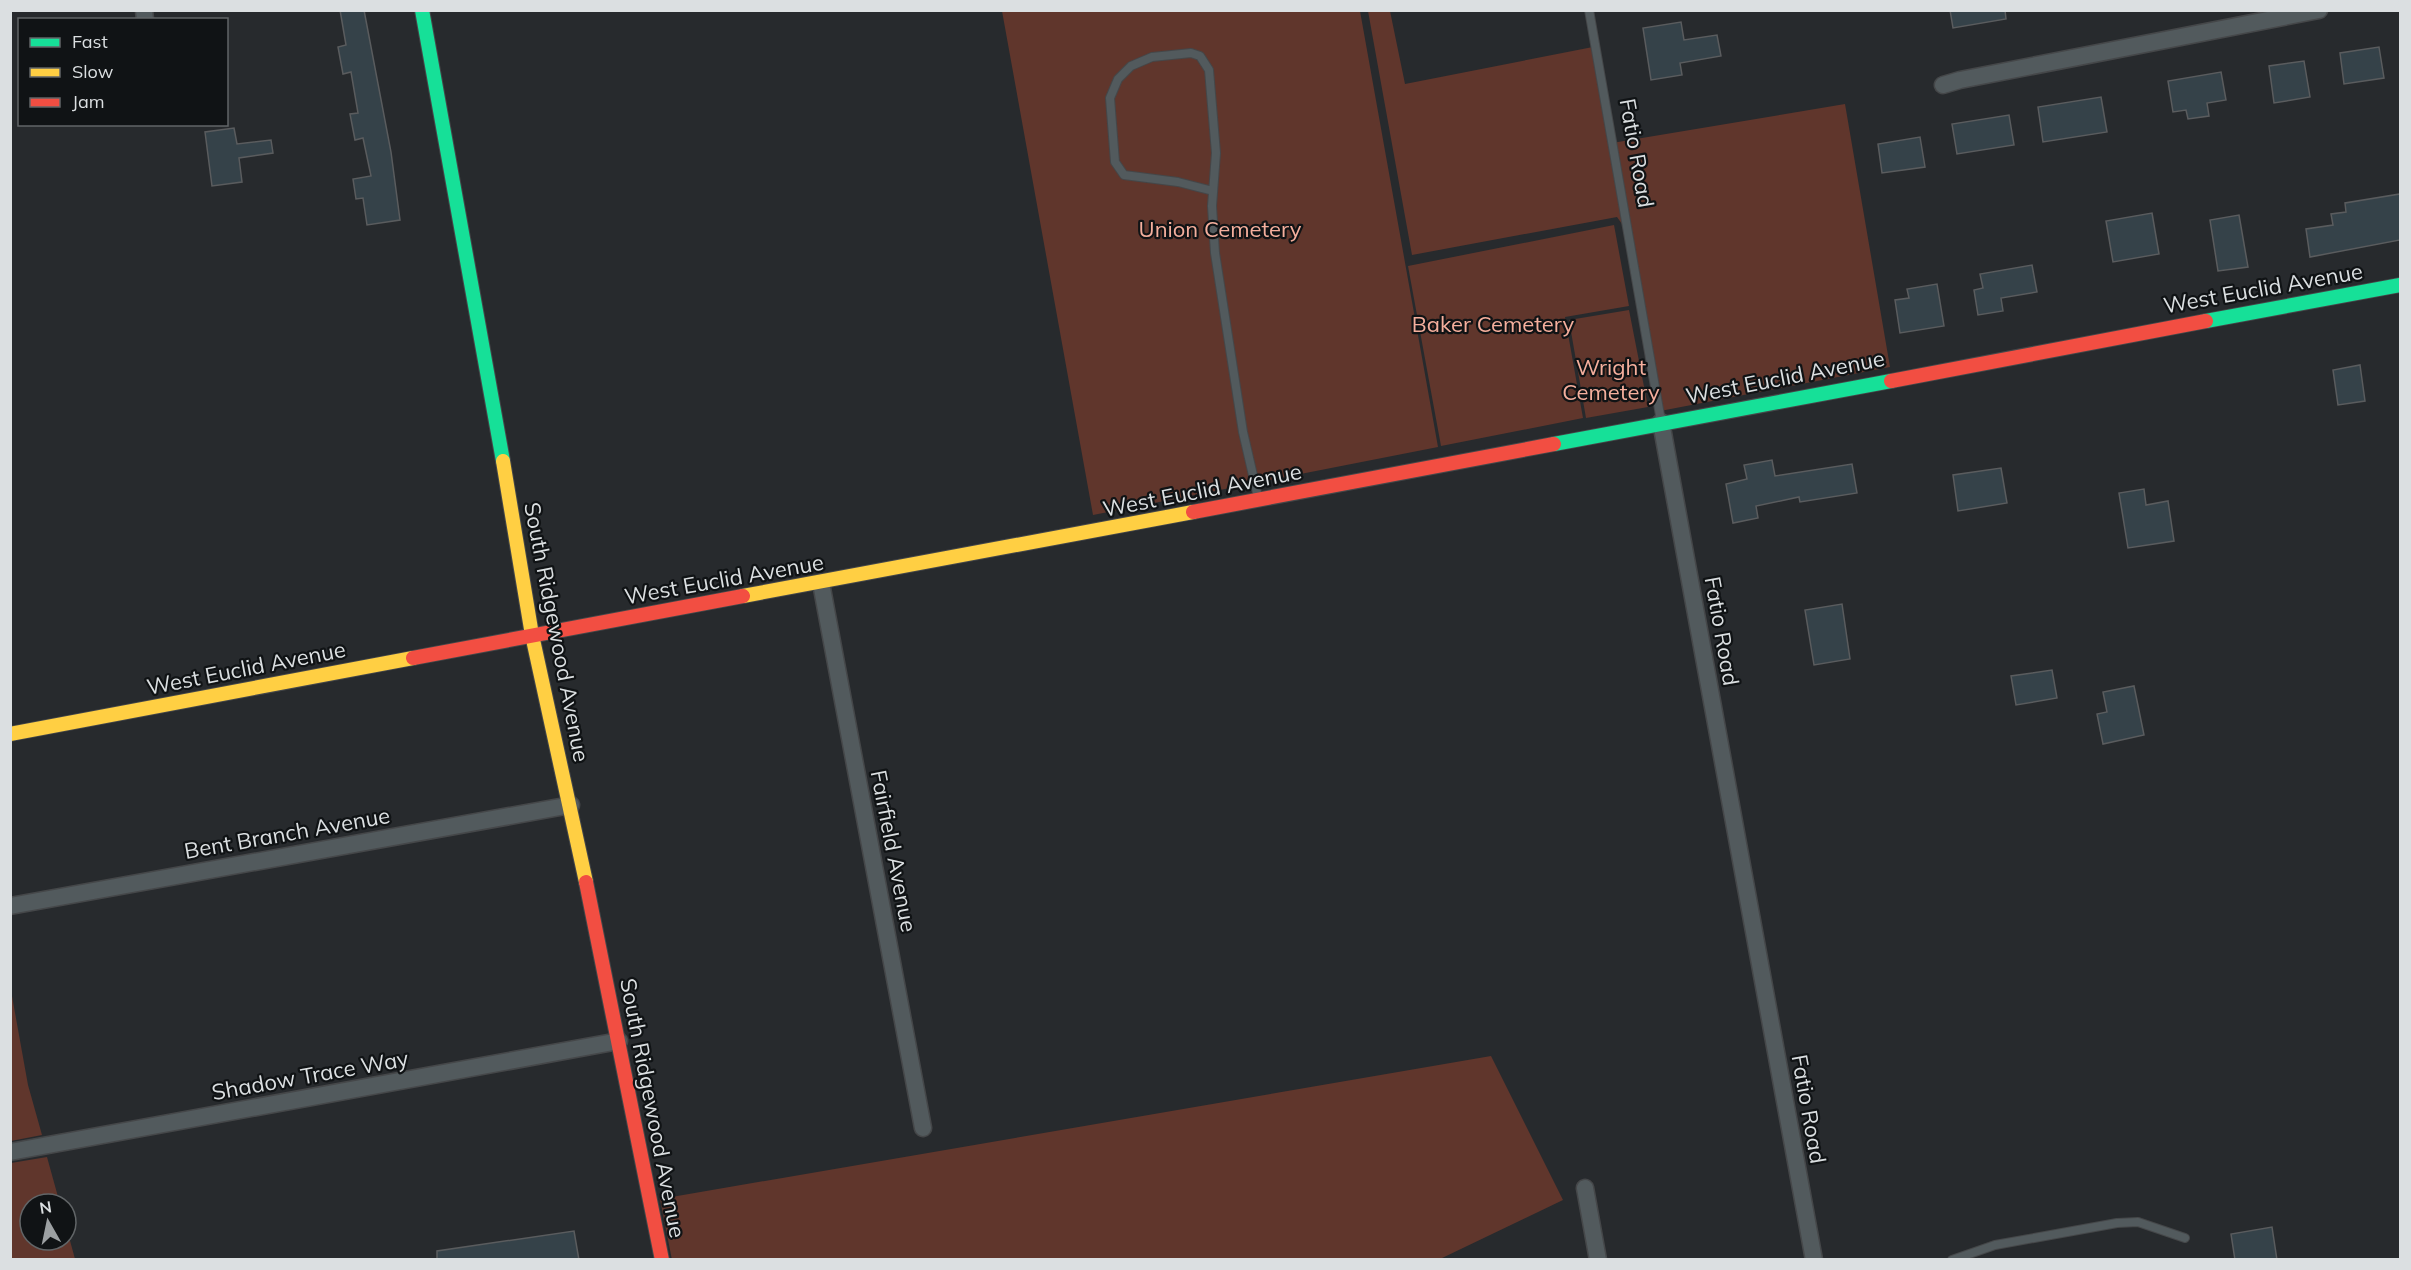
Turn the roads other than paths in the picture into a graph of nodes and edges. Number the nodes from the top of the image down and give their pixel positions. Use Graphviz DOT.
graph roads {
  1 [pos="422,10"];
  2 [pos="1589,10"];
  3 [pos="2319,10"];
  4 [pos="1943,86"];
  5 [pos="1214,191"];
  6 [pos="2400,285"];
  7 [pos="1661,422"];
  8 [pos="1259,501"];
  9 [pos="821,583"];
  10 [pos="532,635"];
  11 [pos="10,734"];
  12 [pos="571,805"];
  13 [pos="10,906"];
  14 [pos="618,1041"];
  15 [pos="923,1128"];
  16 [pos="10,1152"];
  17 [pos="1585,1188"];
  18 [pos="2185,1238"];
  19 [pos="662,1260"];
  20 [pos="1598,1260"];
  21 [pos="1814,1260"];
  22 [pos="1952,1260"];
  1 -- 10 [label="street, South Ridgewood Avenue"];
  2 -- 7 [label="lane, Fatio Road"];
  3 -- 4 [label="street"];
  5 -- 5 [label="lane"];
  5 -- 8 [label="lane"];
  6 -- 7 [label="street, West Euclid Avenue"];
  7 -- 8 [label="street, West Euclid Avenue"];
  7 -- 21 [label="street, Fatio Road"];
  8 -- 9 [label="street, West Euclid Avenue"];
  9 -- 10 [label="street, West Euclid Avenue"];
  9 -- 15 [label="street, Fairfield Avenue"];
  10 -- 11 [label="street, West Euclid Avenue"];
  10 -- 12 [label="street, South Ridgewood Avenue"];
  12 -- 13 [label="street, Bent Branch Avenue"];
  12 -- 14 [label="street, South Ridgewood Avenue"];
  14 -- 16 [label="street, Shadow Trace Way"];
  14 -- 19 [label="street, South Ridgewood Avenue"];
  17 -- 20 [label="street"];
  18 -- 22 [label="lane"];
}
